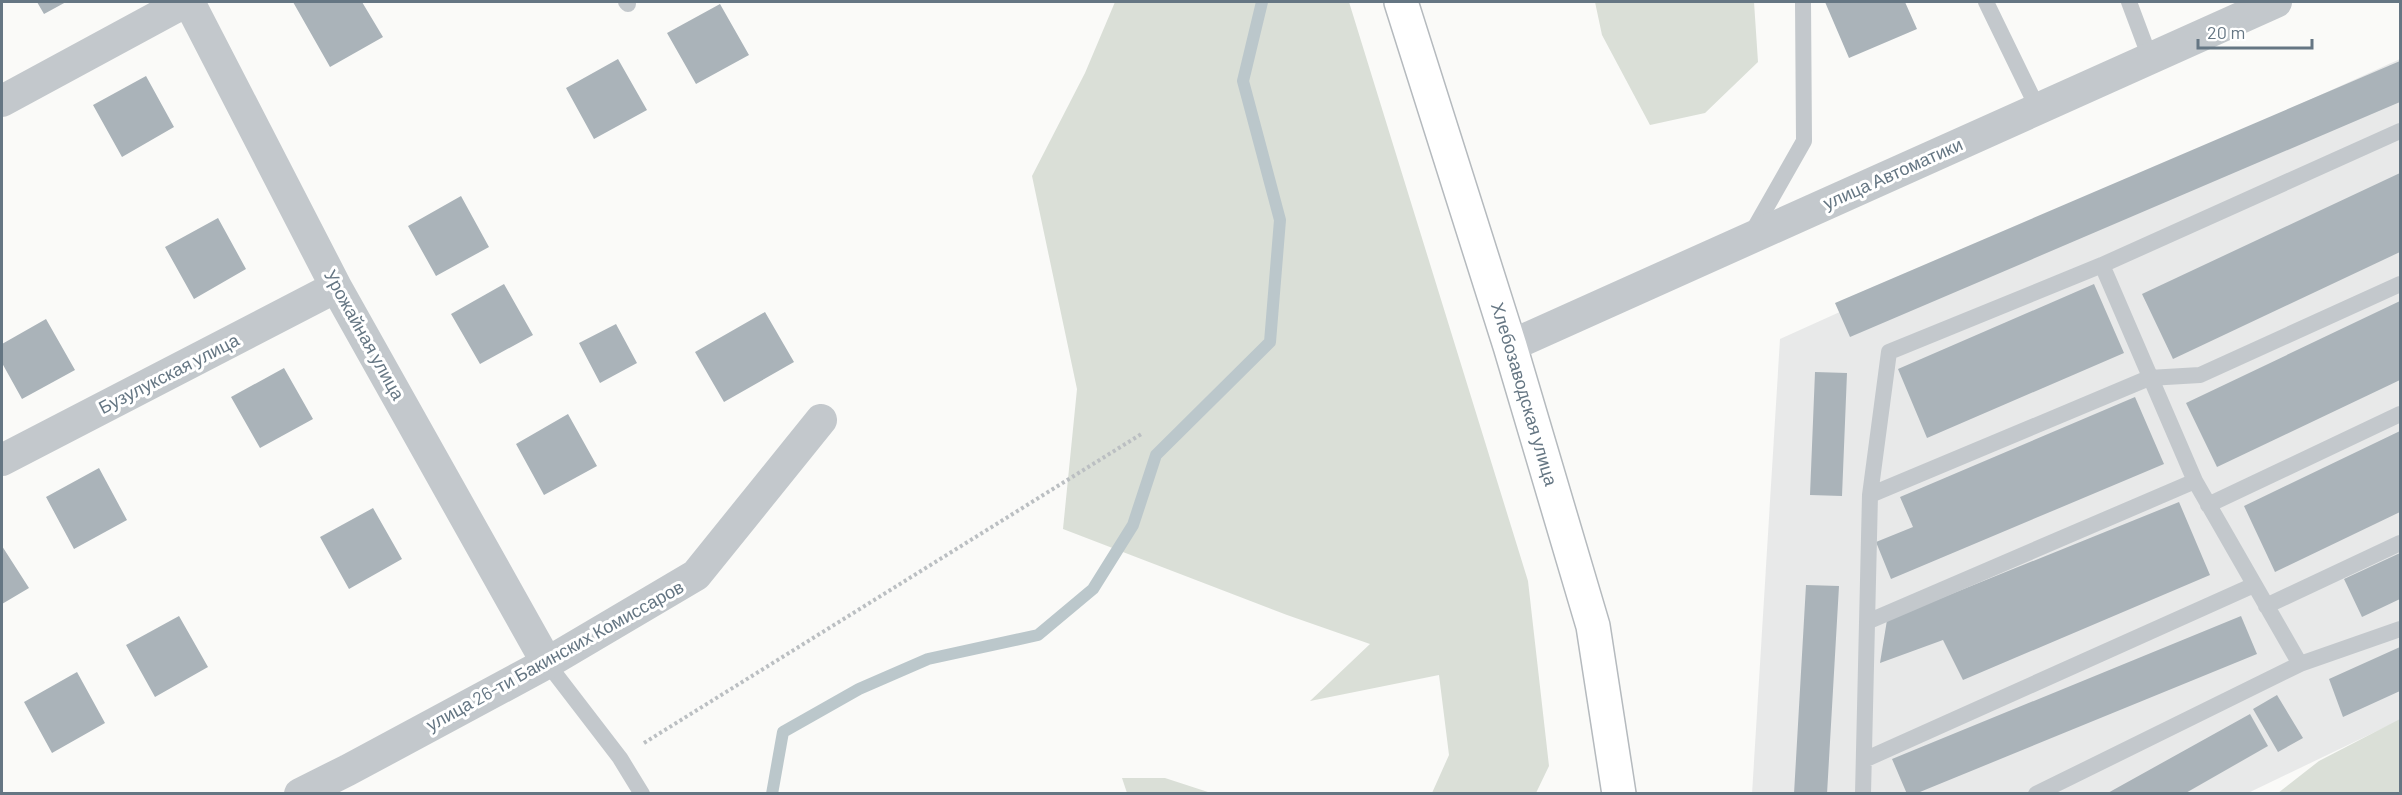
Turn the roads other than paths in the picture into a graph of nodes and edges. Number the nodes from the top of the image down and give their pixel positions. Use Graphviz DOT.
graph roads {
  1 [pos="187,2"];
  2 [pos="1401,2"];
  3 [pos="1803,2"];
  4 [pos="1986,2"];
  5 [pos="2129,2"];
  6 [pos="2276,2"];
  7 [pos="2150,58"];
  8 [pos="2,101"];
  9 [pos="2038,109"];
  10 [pos="2400,131"];
  11 [pos="1749,239"];
  12 [pos="2102,265"];
  13 [pos="2400,284"];
  14 [pos="336,287"];
  15 [pos="1510,346"];
  16 [pos="2149,378"];
  17 [pos="2400,414"];
  18 [pos="821,420"];
  19 [pos="2,460"];
  20 [pos="2195,481"];
  21 [pos="1870,495"];
  22 [pos="2208,505"];
  23 [pos="2400,543"];
  24 [pos="2254,585"];
  25 [pos="2266,606"];
  26 [pos="1867,622"];
  27 [pos="2400,629"];
  28 [pos="547,663"];
  29 [pos="2300,664"];
  30 [pos="1864,760"];
  31 [pos="300,794"];
  32 [pos="642,794"];
  33 [pos="1619,794"];
  34 [pos="1863,794"];
  35 [pos="2036,794"];
  1 -- 8 [label="street"];
  1 -- 14 [label="street, Урожайная улица"];
  2 -- 15 [label="main road, Хлебозаводская улица"];
  3 -- 11 [label="lane"];
  4 -- 9 [label="lane"];
  5 -- 7 [label="lane"];
  6 -- 7 [label="street, улица Автоматики"];
  7 -- 9 [label="street, улица Автоматики"];
  9 -- 11 [label="street, улица Автоматики"];
  10 -- 12 [label="lane"];
  11 -- 15 [label="street, улица Автоматики"];
  12 -- 16 [label="lane"];
  12 -- 21 [label="lane"];
  13 -- 16 [label="lane"];
  14 -- 19 [label="street, Бузулукская улица"];
  14 -- 28 [label="street, Урожайная улица"];
  15 -- 33 [label="main road, Хлебозаводская улица"];
  16 -- 20 [label="lane"];
  16 -- 21 [label="lane"];
  17 -- 22 [label="lane"];
  18 -- 28 [label="street, улица 26-ти Бакинских Комиссаров"];
  20 -- 22 [label="lane"];
  20 -- 26 [label="lane"];
  21 -- 26 [label="lane"];
  22 -- 24 [label="lane"];
  23 -- 25 [label="lane"];
  24 -- 25 [label="lane"];
  24 -- 30 [label="lane"];
  25 -- 29 [label="lane"];
  26 -- 30 [label="lane"];
  27 -- 29 [label="lane"];
  28 -- 31 [label="street, улица 26-ти Бакинских Комиссаров"];
  28 -- 32 [label="lane"];
  29 -- 35 [label="lane"];
  30 -- 34 [label="lane"];
}
